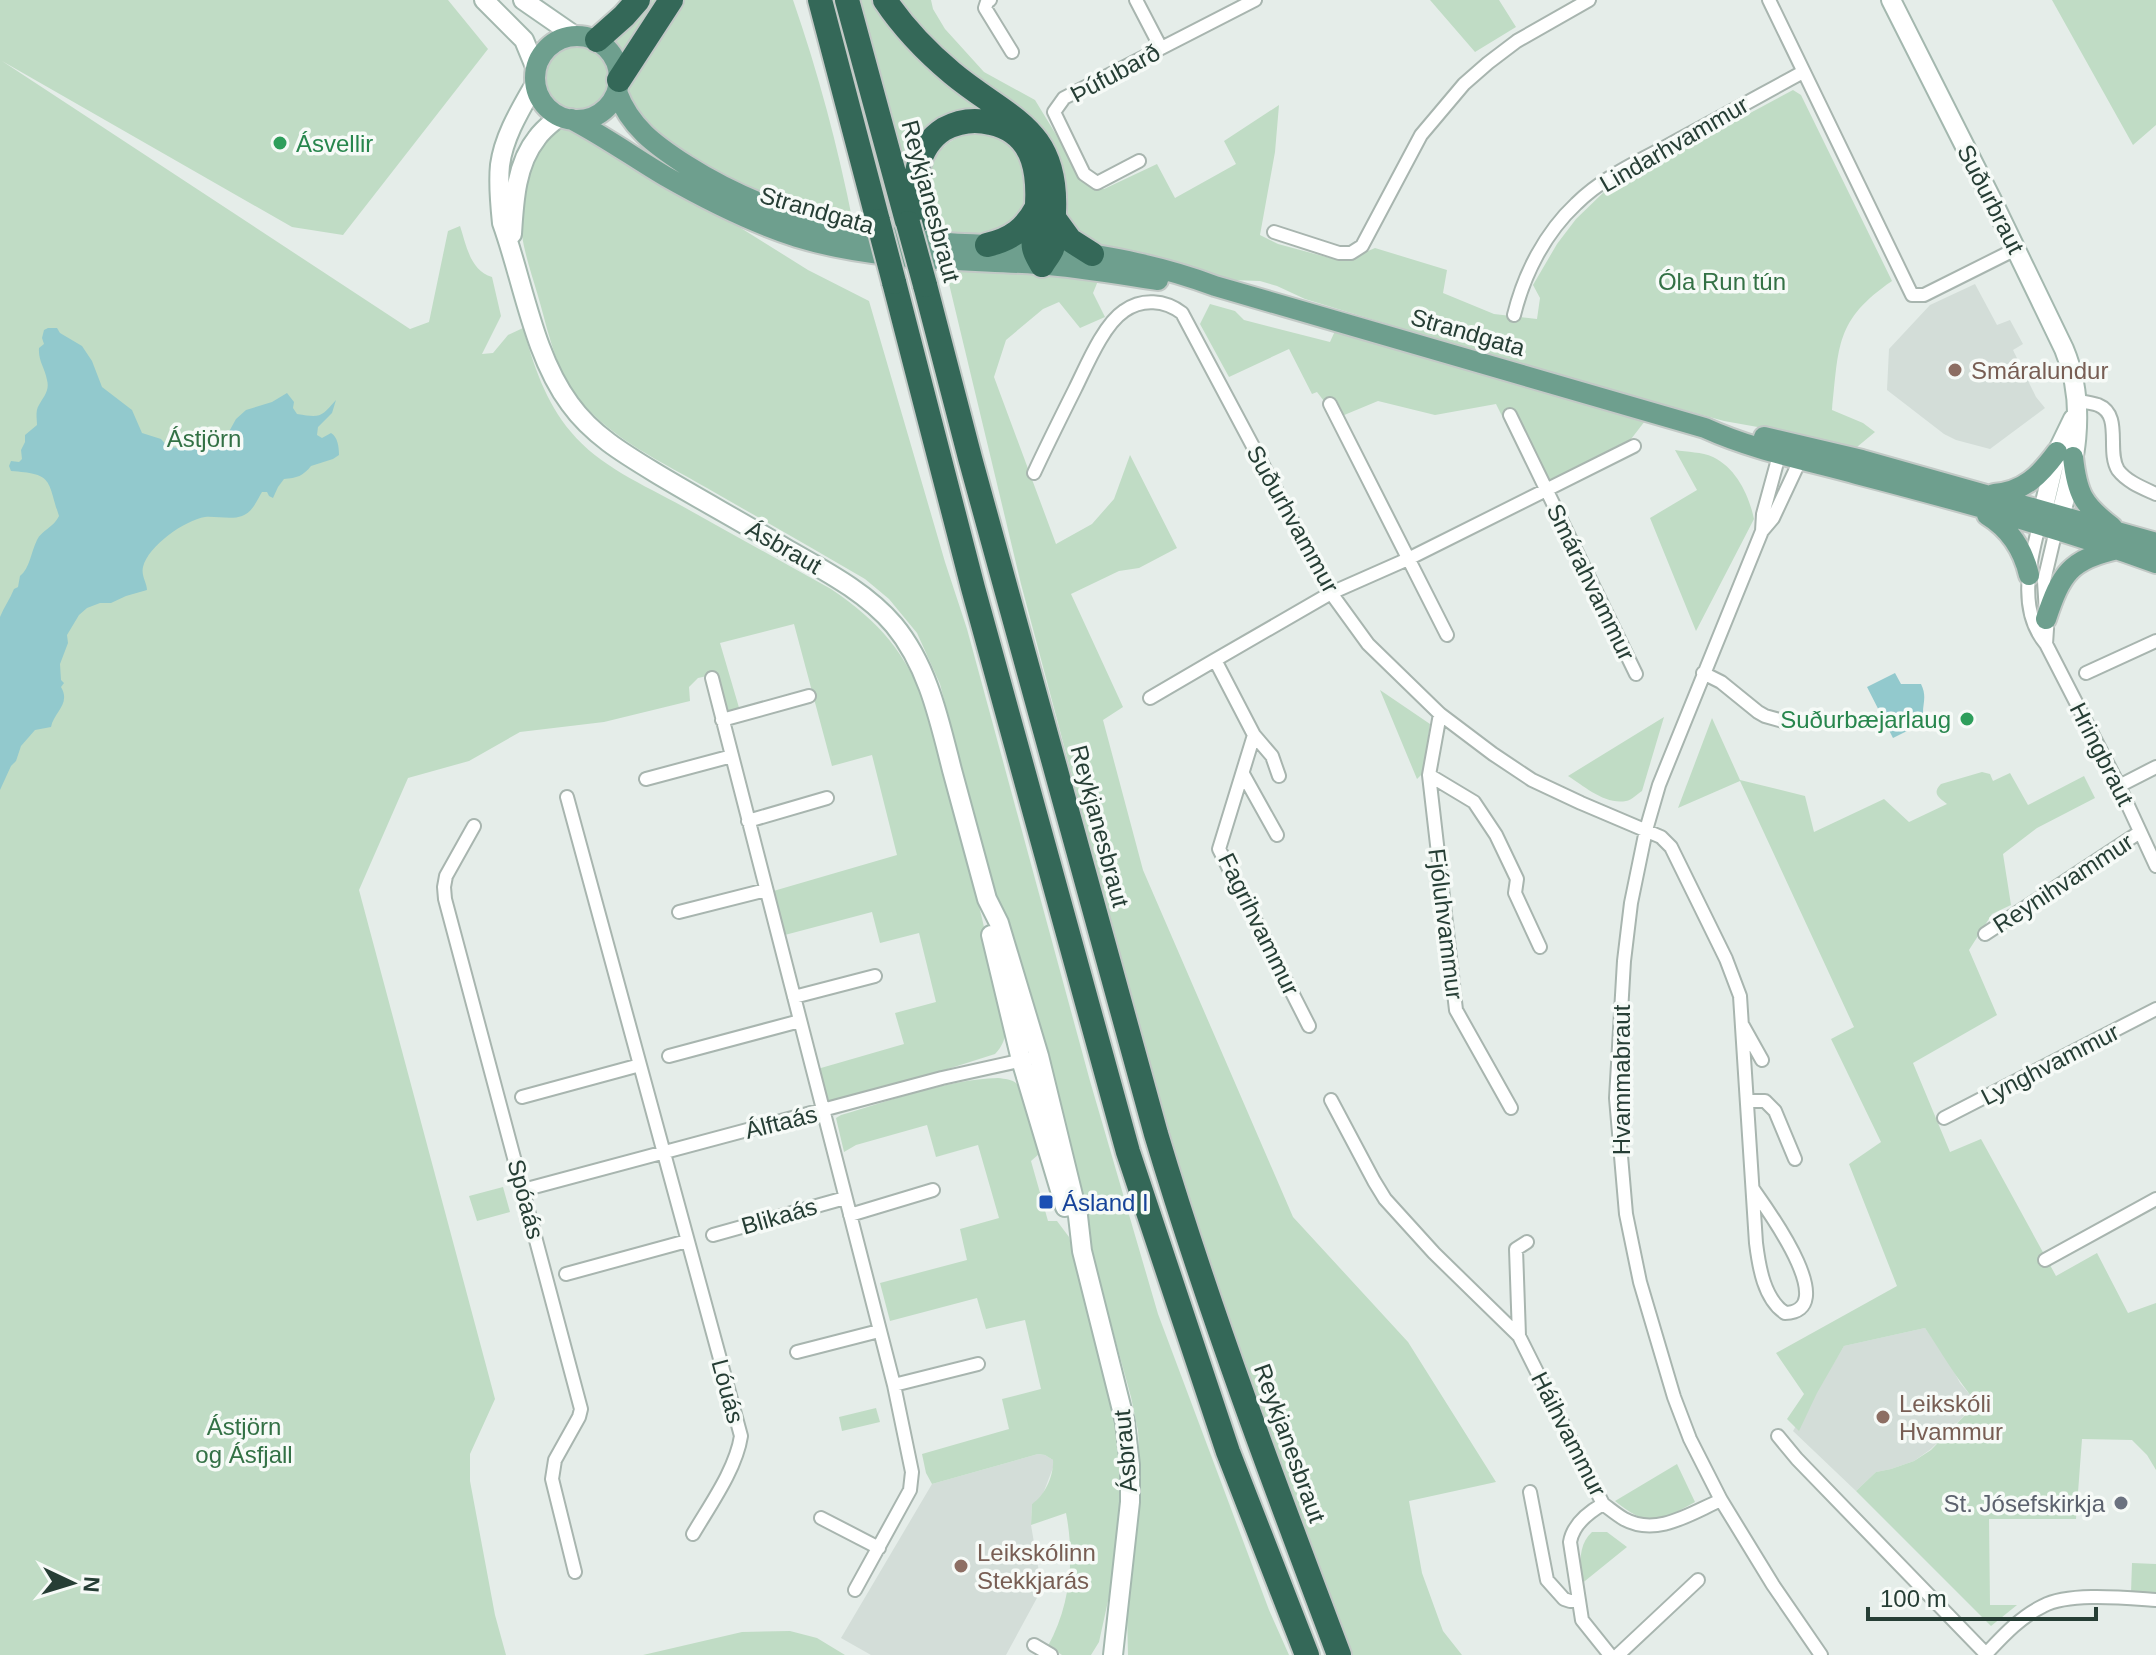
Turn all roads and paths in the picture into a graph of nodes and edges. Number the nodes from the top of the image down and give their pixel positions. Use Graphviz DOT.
graph roads {
  1 [pos="484,0"];
  2 [pos="523,0"];
  3 [pos="638,0"];
  4 [pos="671,0"];
  5 [pos="807,0"];
  6 [pos="820,0"];
  7 [pos="847,0"];
  8 [pos="885,0"];
  9 [pos="990,0"];
  10 [pos="1136,0"];
  11 [pos="1255,0"];
  12 [pos="1589,0"];
  13 [pos="1769,0"];
  14 [pos="1891,0"];
  15 [pos="586,38"];
  16 [pos="1161,48"];
  17 [pos="1012,52"];
  18 [pos="838,69"];
  19 [pos="1803,72"];
  20 [pos="536,75"];
  21 [pos="618,86"];
  22 [pos="566,118"];
  23 [pos="1139,161"];
  24 [pos="1046,212"];
  25 [pos="912,224"];
  26 [pos="1274,232"];
  27 [pos="987,245"];
  28 [pos="2016,249"];
  29 [pos="513,252"];
  30 [pos="1043,254"];
  31 [pos="1092,254"];
  32 [pos="1215,286"];
  33 [pos="1514,315"];
  34 [pos="1330,404"];
  35 [pos="2078,405"];
  36 [pos="1510,415"];
  37 [pos="1634,446"];
  38 [pos="1782,447"];
  39 [pos="1802,453"];
  40 [pos="2065,454"];
  41 [pos="1034,473"];
  42 [pos="1546,490"];
  43 [pos="2156,494"];
  44 [pos="1976,500"];
  45 [pos="2050,520"];
  46 [pos="1762,531"];
  47 [pos="2118,541"];
  48 [pos="2156,543"];
  49 [pos="1408,559"];
  50 [pos="2156,563"];
  51 [pos="2029,575"];
  52 [pos="1331,593"];
  53 [pos="2046,619"];
  54 [pos="1447,635"];
  55 [pos="2156,641"];
  56 [pos="2046,644"];
  57 [pos="1215,660"];
  58 [pos="1703,673"];
  59 [pos="2086,673"];
  60 [pos="1636,674"];
  61 [pos="712,678"];
  62 [pos="809,696"];
  63 [pos="1150,698"];
  64 [pos="1440,714"];
  65 [pos="722,720"];
  66 [pos="1783,721"];
  67 [pos="1254,735"];
  68 [pos="732,756"];
  69 [pos="2156,767"];
  70 [pos="1243,774"];
  71 [pos="1429,775"];
  72 [pos="1279,776"];
  73 [pos="646,779"];
  74 [pos="2119,786"];
  75 [pos="567,797"];
  76 [pos="827,798"];
  77 [pos="748,821"];
  78 [pos="474,826"];
  79 [pos="1646,830"];
  80 [pos="2140,832"];
  81 [pos="1277,835"];
  82 [pos="2156,866"];
  83 [pos="766,890"];
  84 [pos="679,912"];
  85 [pos="1985,934"];
  86 [pos="1540,947"];
  87 [pos="875,976"];
  88 [pos="794,997"];
  89 [pos="2156,1009"];
  90 [pos="800,1021"];
  91 [pos="1741,1024"];
  92 [pos="1309,1026"];
  93 [pos="669,1056"];
  94 [pos="1030,1058"];
  95 [pos="1762,1060"];
  96 [pos="640,1065"];
  97 [pos="522,1097"];
  98 [pos="1331,1100"];
  99 [pos="1748,1101"];
  100 [pos="1511,1108"];
  101 [pos="823,1111"];
  102 [pos="1944,1118"];
  103 [pos="663,1152"];
  104 [pos="1795,1159"];
  105 [pos="1753,1189"];
  106 [pos="523,1190"];
  107 [pos="933,1190"];
  108 [pos="845,1198"];
  109 [pos="2156,1199"];
  110 [pos="850,1215"];
  111 [pos="713,1235"];
  112 [pos="687,1241"];
  113 [pos="1527,1242"];
  114 [pos="2045,1260"];
  115 [pos="566,1274"];
  116 [pos="879,1331"];
  117 [pos="1519,1336"];
  118 [pos="797,1352"];
  119 [pos="978,1364"];
  120 [pos="894,1385"];
  121 [pos="1778,1436"];
  122 [pos="1530,1492"];
  123 [pos="1721,1500"];
  124 [pos="1603,1504"];
  125 [pos="821,1518"];
  126 [pos="693,1534"];
  127 [pos="879,1548"];
  128 [pos="575,1572"];
  129 [pos="1698,1580"];
  130 [pos="855,1590"];
  131 [pos="2156,1600"];
  132 [pos="1579,1601"];
  133 [pos="1034,1645"];
  134 [pos="1051,1655"];
  135 [pos="1113,1655"];
  136 [pos="1307,1655"];
  137 [pos="1339,1655"];
  138 [pos="1610,1655"];
  139 [pos="1618,1655"];
  140 [pos="1821,1655"];
  141 [pos="1986,1655"];
  1 -- 20 [label="street"];
  2 -- 15 [label="street"];
  3 -- 15 [label="highway"];
  4 -- 21 [label="highway"];
  5 -- 18 [label="highway"];
  6 -- 18 [label="highway"];
  7 -- 25 [label="highway, Reykjanesbraut"];
  8 -- 24 [label="highway"];
  9 -- 17 [label="street"];
  10 -- 16 [label="street"];
  11 -- 16 [label="street, Þúfubarð"];
  12 -- 26 [label="street"];
  13 -- 19 [label="street"];
  14 -- 28 [label="street, Suðurbraut"];
  15 -- 20 [label="main road"];
  15 -- 21 [label="main road"];
  16 -- 23 [label="street, Þúfubarð"];
  18 -- 136 [label="highway, bridge"];
  19 -- 28 [label="street"];
  19 -- 33 [label="street, Lindarhvammur"];
  20 -- 22 [label="main road"];
  20 -- 29 [label="street, Ásbraut"];
  21 -- 22 [label="main road"];
  21 -- 27 [label="main road, Strandgata"];
  22 -- 29 [label="street, Ásbraut"];
  22 -- 30 [label="main road, Strandgata"];
  24 -- 25 [label="highway"];
  24 -- 27 [label="highway"];
  24 -- 30 [label="highway"];
  24 -- 31 [label="highway"];
  25 -- 137 [label="highway, Reykjanesbraut, bridge"];
  27 -- 30 [label="main road, Strandgata"];
  28 -- 35 [label="street, Suðurbraut"];
  29 -- 94 [label="street, Ásbraut"];
  30 -- 31 [label="main road, Strandgata"];
  30 -- 32 [label="main road, Strandgata"];
  31 -- 32 [label="main road, Strandgata"];
  32 -- 38 [label="main road, Strandgata"];
  34 -- 49 [label="street"];
  35 -- 40 [label="street"];
  35 -- 43 [label="street"];
  36 -- 42 [label="street, Smárahvammur"];
  37 -- 42 [label="street, Smárahvammur"];
  38 -- 39 [label="main road, Strandgata"];
  38 -- 46 [label="street, Hvammabraut"];
  39 -- 44 [label="main road, Strandgata"];
  39 -- 46 [label="street, Hvammabraut"];
  40 -- 44 [label="main road"];
  40 -- 45 [label="street"];
  40 -- 47 [label="main road"];
  41 -- 52 [label="street, Suðurhvammur"];
  42 -- 49 [label="street, Smárahvammur"];
  42 -- 60 [label="street, Smárahvammur"];
  44 -- 45 [label="main road, Strandgata"];
  44 -- 51 [label="main road"];
  45 -- 47 [label="main road, Strandgata"];
  45 -- 51 [label="street, Hringbraut"];
  45 -- 53 [label="street, Hringbraut"];
  46 -- 58 [label="street, Hvammabraut"];
  47 -- 48 [label="main road, Strandgata"];
  47 -- 50 [label="main road, Strandgata"];
  47 -- 53 [label="main road"];
  49 -- 52 [label="street, Smárahvammur"];
  49 -- 54 [label="street"];
  51 -- 56 [label="street, Hringbraut"];
  52 -- 57 [label="street"];
  52 -- 64 [label="street, Suðurhvammur"];
  53 -- 56 [label="street, Hringbraut"];
  55 -- 59 [label="street"];
  56 -- 74 [label="street, Hringbraut"];
  57 -- 63 [label="street"];
  57 -- 67 [label="street"];
  58 -- 66 [label="street"];
  58 -- 79 [label="street, Hvammabraut"];
  61 -- 65 [label="street, Blikaás"];
  62 -- 65 [label="street"];
  64 -- 71 [label="street, Fjóluhvammur"];
  64 -- 79 [label="street, Suðurhvammur"];
  65 -- 68 [label="street, Blikaás"];
  67 -- 70 [label="street, Fagrihvammur"];
  67 -- 72 [label="street"];
  68 -- 73 [label="street"];
  68 -- 77 [label="street, Blikaás"];
  69 -- 74 [label="street"];
  70 -- 81 [label="street"];
  70 -- 92 [label="street, Fagrihvammur"];
  71 -- 86 [label="street"];
  71 -- 100 [label="street, Fjóluhvammur"];
  74 -- 80 [label="street, Hringbraut"];
  75 -- 96 [label="street, Lóuás"];
  76 -- 77 [label="street"];
  77 -- 83 [label="street, Blikaás"];
  78 -- 106 [label="street, Spóaás"];
  79 -- 91 [label="street, Suðurhvammur"];
  79 -- 123 [label="street, Hvammabraut"];
  80 -- 82 [label="street, Hringbraut"];
  80 -- 85 [label="street, Reynihvammur"];
  83 -- 84 [label="street"];
  83 -- 88 [label="street, Blikaás"];
  87 -- 88 [label="street"];
  88 -- 90 [label="street, Blikaás"];
  89 -- 102 [label="street, Lynghvammur"];
  90 -- 93 [label="street"];
  90 -- 101 [label="street, Blikaás"];
  91 -- 95 [label="street"];
  91 -- 99 [label="street, Suðurhvammur"];
  94 -- 101 [label="street, Álftaás"];
  94 -- 135 [label="street, Ásbraut"];
  96 -- 97 [label="street"];
  96 -- 103 [label="street, Lóuás"];
  98 -- 117 [label="street, Háihvammur"];
  99 -- 104 [label="street"];
  99 -- 105 [label="street, Suðurhvammur"];
  101 -- 103 [label="street, Álftaás"];
  101 -- 108 [label="street, Blikaás"];
  103 -- 106 [label="street, Álftaás"];
  103 -- 112 [label="street, Lóuás"];
  105 -- 105 [label="street, Suðurhvammur"];
  106 -- 128 [label="street, Spóaás"];
  107 -- 110 [label="street, Blikaás"];
  108 -- 110 [label="street, Blikaás"];
  108 -- 111 [label="street, Blikaás"];
  109 -- 114 [label="street"];
  110 -- 116 [label="street, Blikaás"];
  112 -- 115 [label="street"];
  112 -- 126 [label="street, Lóuás"];
  113 -- 117 [label="street, Háihvammur"];
  116 -- 118 [label="street"];
  116 -- 120 [label="street, Blikaás"];
  117 -- 124 [label="street, Háihvammur"];
  119 -- 120 [label="street"];
  120 -- 127 [label="street, Blikaás"];
  121 -- 141 [label="street"];
  122 -- 132 [label="street"];
  123 -- 124 [label="street, Háihvammur"];
  123 -- 140 [label="street, Hvammabraut"];
  124 -- 132 [label="street"];
  125 -- 127 [label="street"];
  127 -- 130 [label="street, Blikaás"];
  129 -- 139 [label="street"];
  131 -- 141 [label="street"];
  132 -- 138 [label="street"];
  133 -- 134 [label="street"];
}
